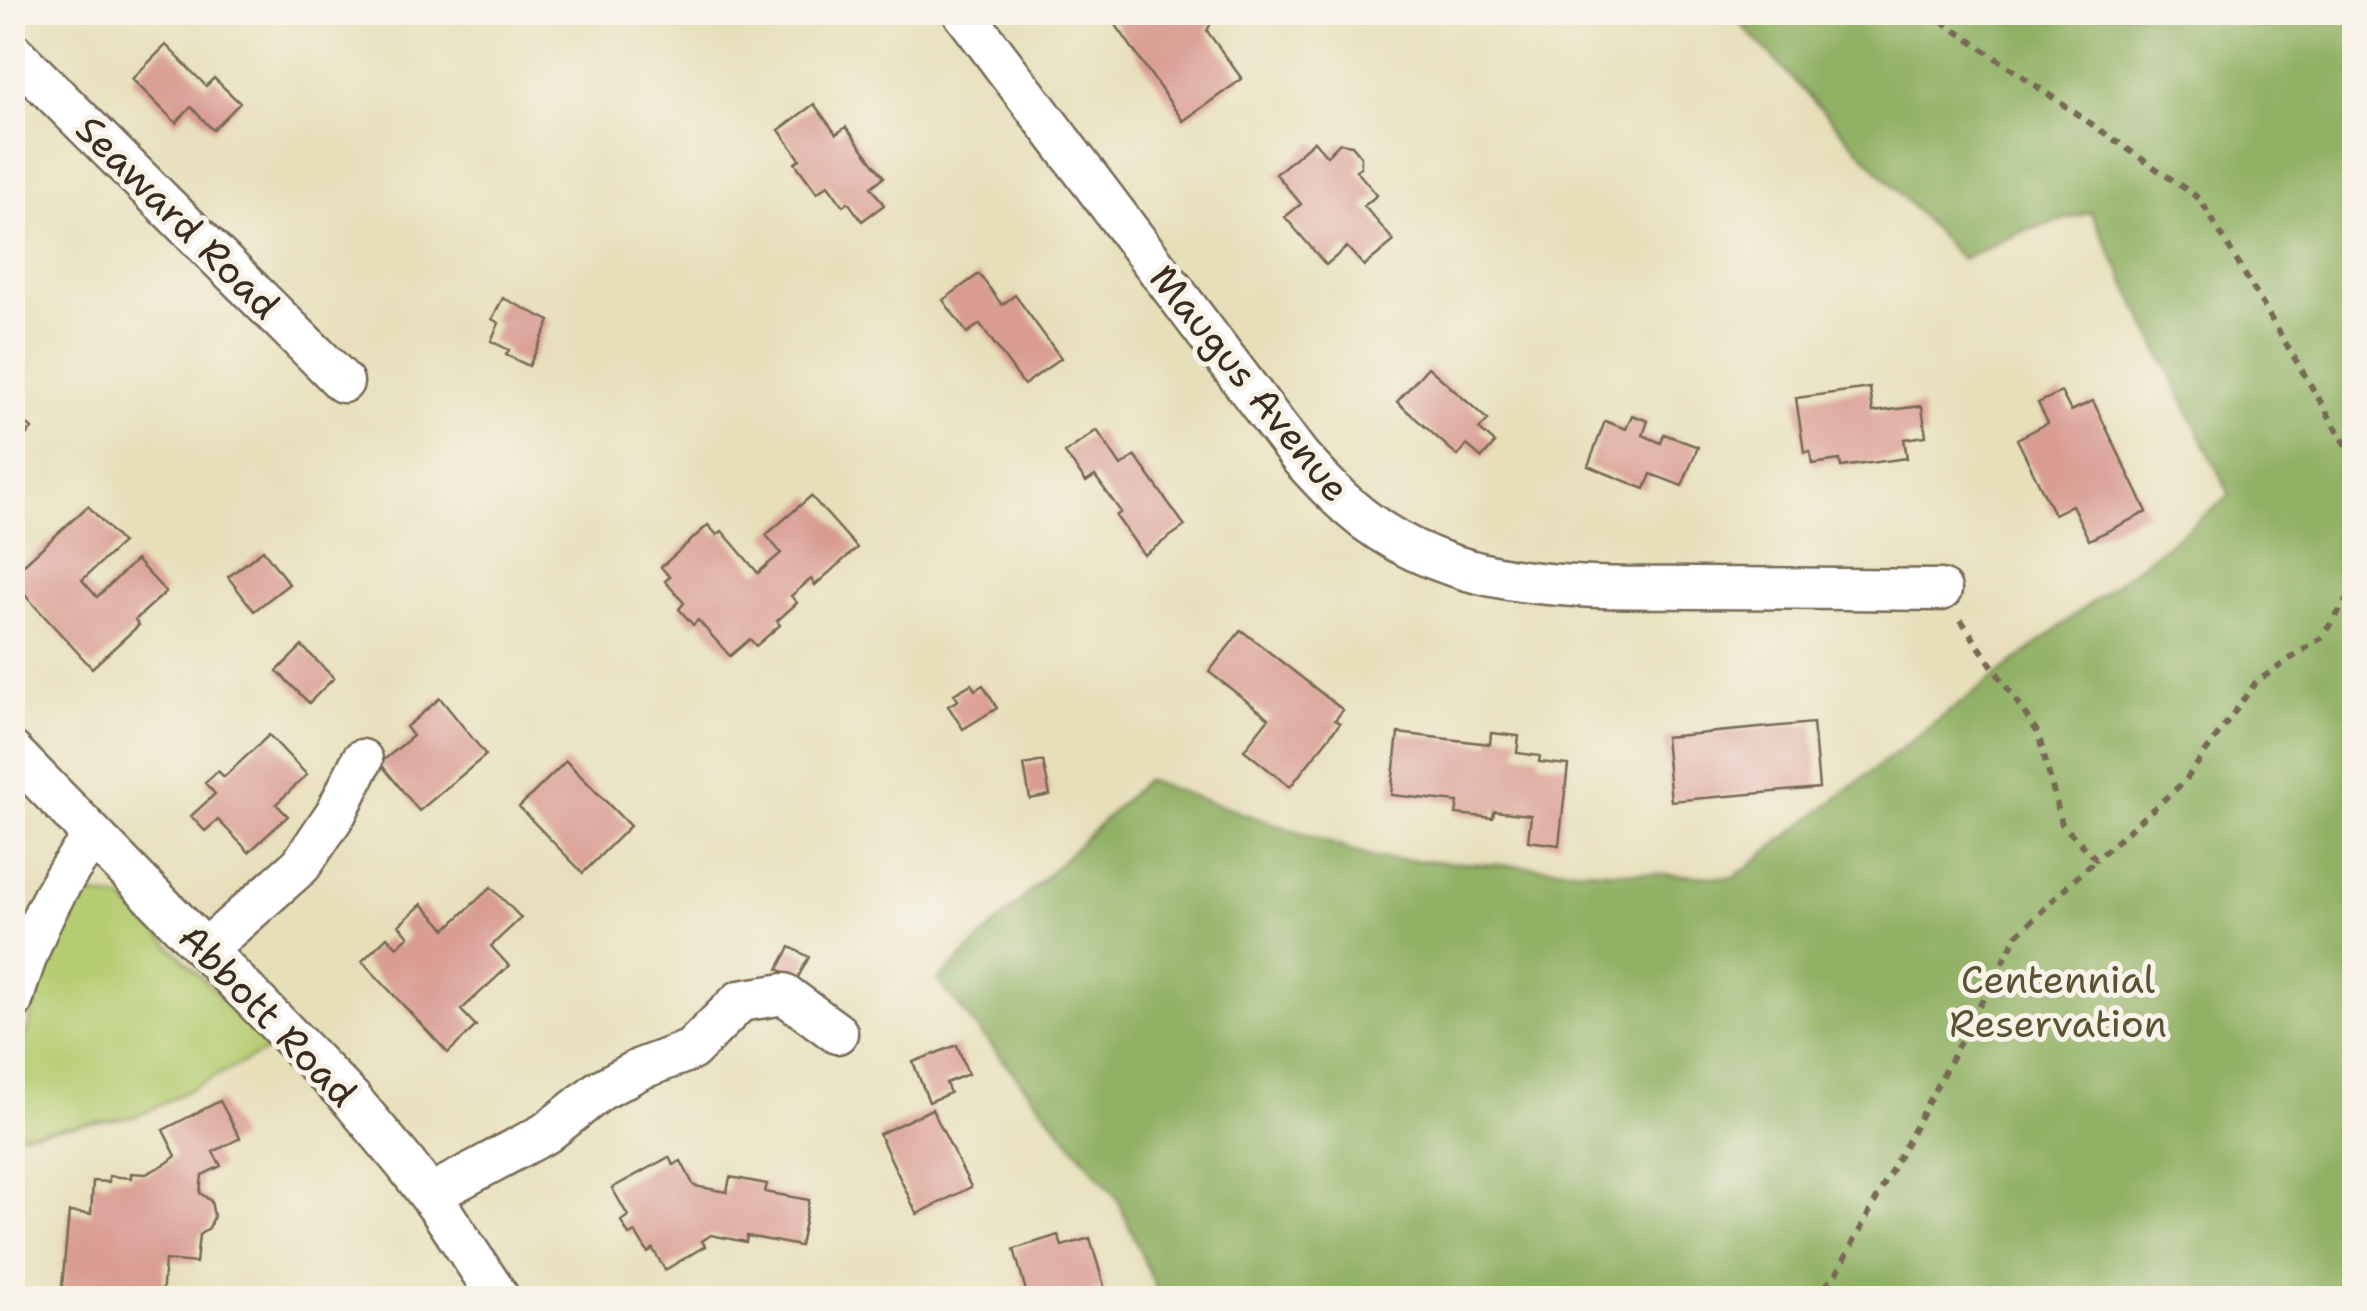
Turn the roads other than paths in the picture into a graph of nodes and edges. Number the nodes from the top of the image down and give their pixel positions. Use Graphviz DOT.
graph roads {
  1 [pos="963,12"];
  2 [pos="12,52"];
  3 [pos="343,382"];
  4 [pos="1941,590"];
  5 [pos="12,752"];
  6 [pos="362,760"];
  7 [pos="94,837"];
  8 [pos="205,950"];
  9 [pos="12,1001"];
  10 [pos="838,1033"];
  11 [pos="430,1195"];
  12 [pos="499,1298"];
  1 -- 4 [label="street, Maugus Avenue"];
  2 -- 3 [label="street, Seaward Road"];
  5 -- 7 [label="street, Abbott Road"];
  6 -- 8 [label="street"];
  7 -- 8 [label="street, Abbott Road"];
  7 -- 9 [label="street"];
  8 -- 11 [label="street, Abbott Road"];
  10 -- 11 [label="street"];
  11 -- 12 [label="street, Abbott Road"];
}
